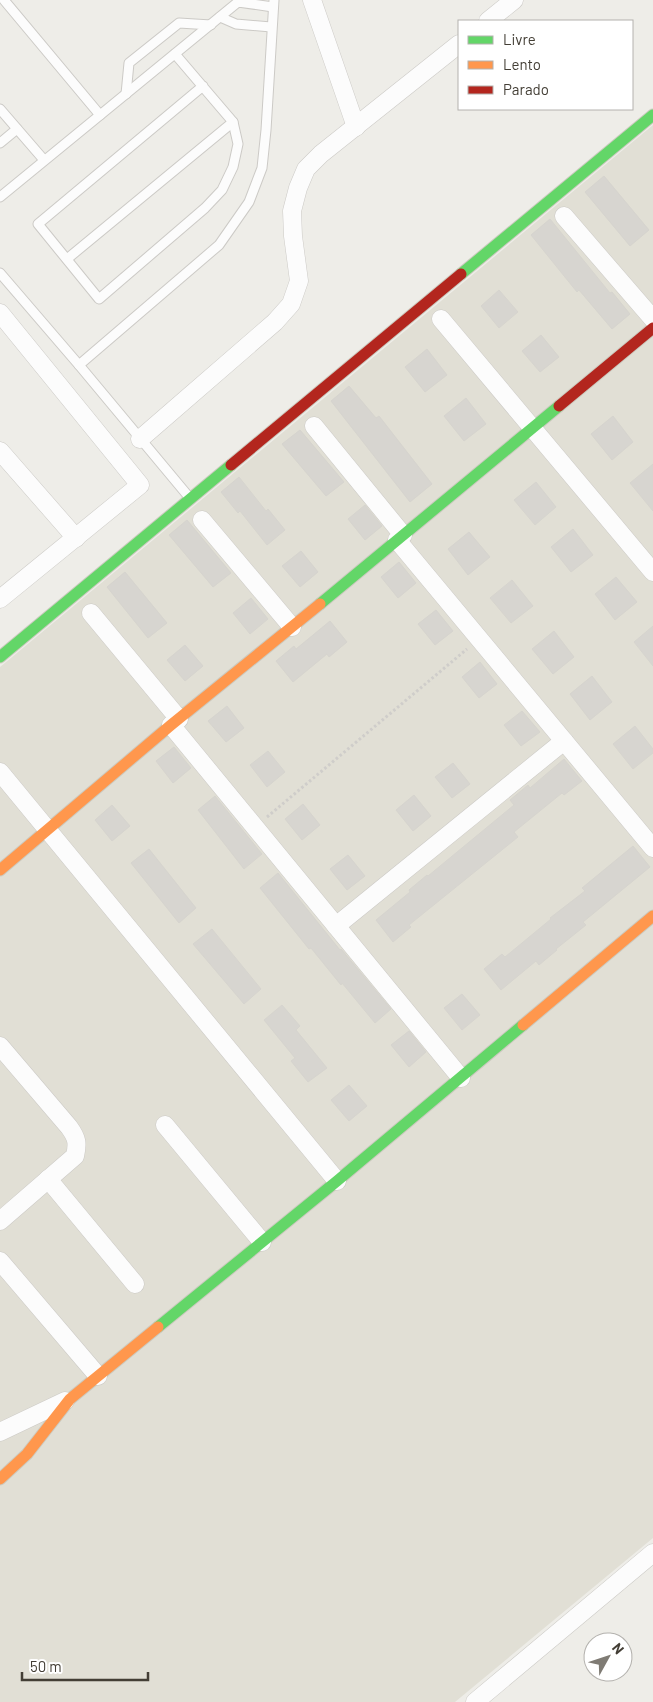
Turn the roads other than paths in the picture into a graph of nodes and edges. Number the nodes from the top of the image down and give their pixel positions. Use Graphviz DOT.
graph roads {
  1 [pos="4,0"];
  2 [pos="312,0"];
  3 [pos="514,0"];
  4 [pos="274,3"];
  5 [pos="220,17"];
  6 [pos="489,20"];
  7 [pos="211,25"];
  8 [pos="271,27"];
  9 [pos="458,45"];
  10 [pos="175,54"];
  11 [pos="203,86"];
  12 [pos="126,94"];
  13 [pos="0,109"];
  14 [pos="100,115"];
  15 [pos="653,116"];
  16 [pos="234,122"];
  17 [pos="356,127"];
  18 [pos="17,129"];
  19 [pos="0,143"];
  20 [pos="44,160"];
  21 [pos="0,196"];
  22 [pos="564,216"];
  23 [pos="67,259"];
  24 [pos="0,273"];
  25 [pos="0,313"];
  26 [pos="441,319"];
  27 [pos="653,319"];
  28 [pos="653,328"];
  29 [pos="79,365"];
  30 [pos="314,426"];
  31 [pos="531,428"];
  32 [pos="140,438"];
  33 [pos="0,450"];
  34 [pos="191,499"];
  35 [pos="202,520"];
  36 [pos="76,538"];
  37 [pos="400,538"];
  38 [pos="653,572"];
  39 [pos="0,599"];
  40 [pos="91,613"];
  41 [pos="292,627"];
  42 [pos="0,657"];
  43 [pos="175,722"];
  44 [pos="564,741"];
  45 [pos="0,772"];
  46 [pos="48,830"];
  47 [pos="653,848"];
  48 [pos="0,870"];
  49 [pos="653,916"];
  50 [pos="336,926"];
  51 [pos="1,1049"];
  52 [pos="461,1078"];
  53 [pos="164,1125"];
  54 [pos="48,1179"];
  55 [pos="337,1181"];
  56 [pos="0,1221"];
  57 [pos="262,1242"];
  58 [pos="0,1262"];
  59 [pos="135,1284"];
  60 [pos="98,1376"];
  61 [pos="70,1399"];
  62 [pos="2,1431"];
  63 [pos="27,1454"];
  64 [pos="0,1479"];
  65 [pos="653,1553"];
  66 [pos="476,1702"];
  1 -- 14 [label="lane"];
  2 -- 17 [label="street"];
  3 -- 6 [label="street"];
  4 -- 5 [label="lane"];
  4 -- 8 [label="lane"];
  5 -- 7 [label="lane"];
  5 -- 8 [label="lane"];
  7 -- 10 [label="lane"];
  7 -- 12 [label="lane"];
  8 -- 29 [label="lane"];
  9 -- 17 [label="street"];
  10 -- 11 [label="lane"];
  10 -- 12 [label="lane"];
  11 -- 16 [label="lane"];
  11 -- 23 [label="lane"];
  12 -- 14 [label="lane"];
  13 -- 18 [label="lane"];
  14 -- 20 [label="lane"];
  15 -- 34 [label="street"];
  16 -- 23 [label="lane"];
  16 -- 23 [label="lane"];
  17 -- 32 [label="street"];
  18 -- 19 [label="lane"];
  18 -- 20 [label="lane"];
  20 -- 21 [label="lane"];
  22 -- 27 [label="street"];
  24 -- 29 [label="lane"];
  25 -- 36 [label="street"];
  26 -- 31 [label="street"];
  28 -- 31 [label="street"];
  29 -- 32 [label="lane"];
  30 -- 37 [label="street"];
  31 -- 37 [label="street"];
  31 -- 38 [label="street"];
  32 -- 34 [label="lane"];
  33 -- 36 [label="street"];
  34 -- 42 [label="street"];
  35 -- 41 [label="street"];
  36 -- 39 [label="street"];
  37 -- 41 [label="street"];
  37 -- 44 [label="street"];
  40 -- 43 [label="street"];
  41 -- 43 [label="street"];
  43 -- 46 [label="street"];
  43 -- 50 [label="street"];
  44 -- 47 [label="street"];
  44 -- 50 [label="street"];
  45 -- 46 [label="street"];
  46 -- 48 [label="street"];
  46 -- 55 [label="street"];
  49 -- 52 [label="street"];
  50 -- 52 [label="street"];
  51 -- 54 [label="street"];
  52 -- 55 [label="street"];
  53 -- 57 [label="street"];
  54 -- 56 [label="street"];
  54 -- 59 [label="street"];
  55 -- 57 [label="street"];
  57 -- 60 [label="street"];
  58 -- 60 [label="street"];
  60 -- 61 [label="street"];
  61 -- 62 [label="street"];
  61 -- 63 [label="street"];
  62 -- 63 [label="street"];
  63 -- 64 [label="street"];
  65 -- 66 [label="street"];
}
